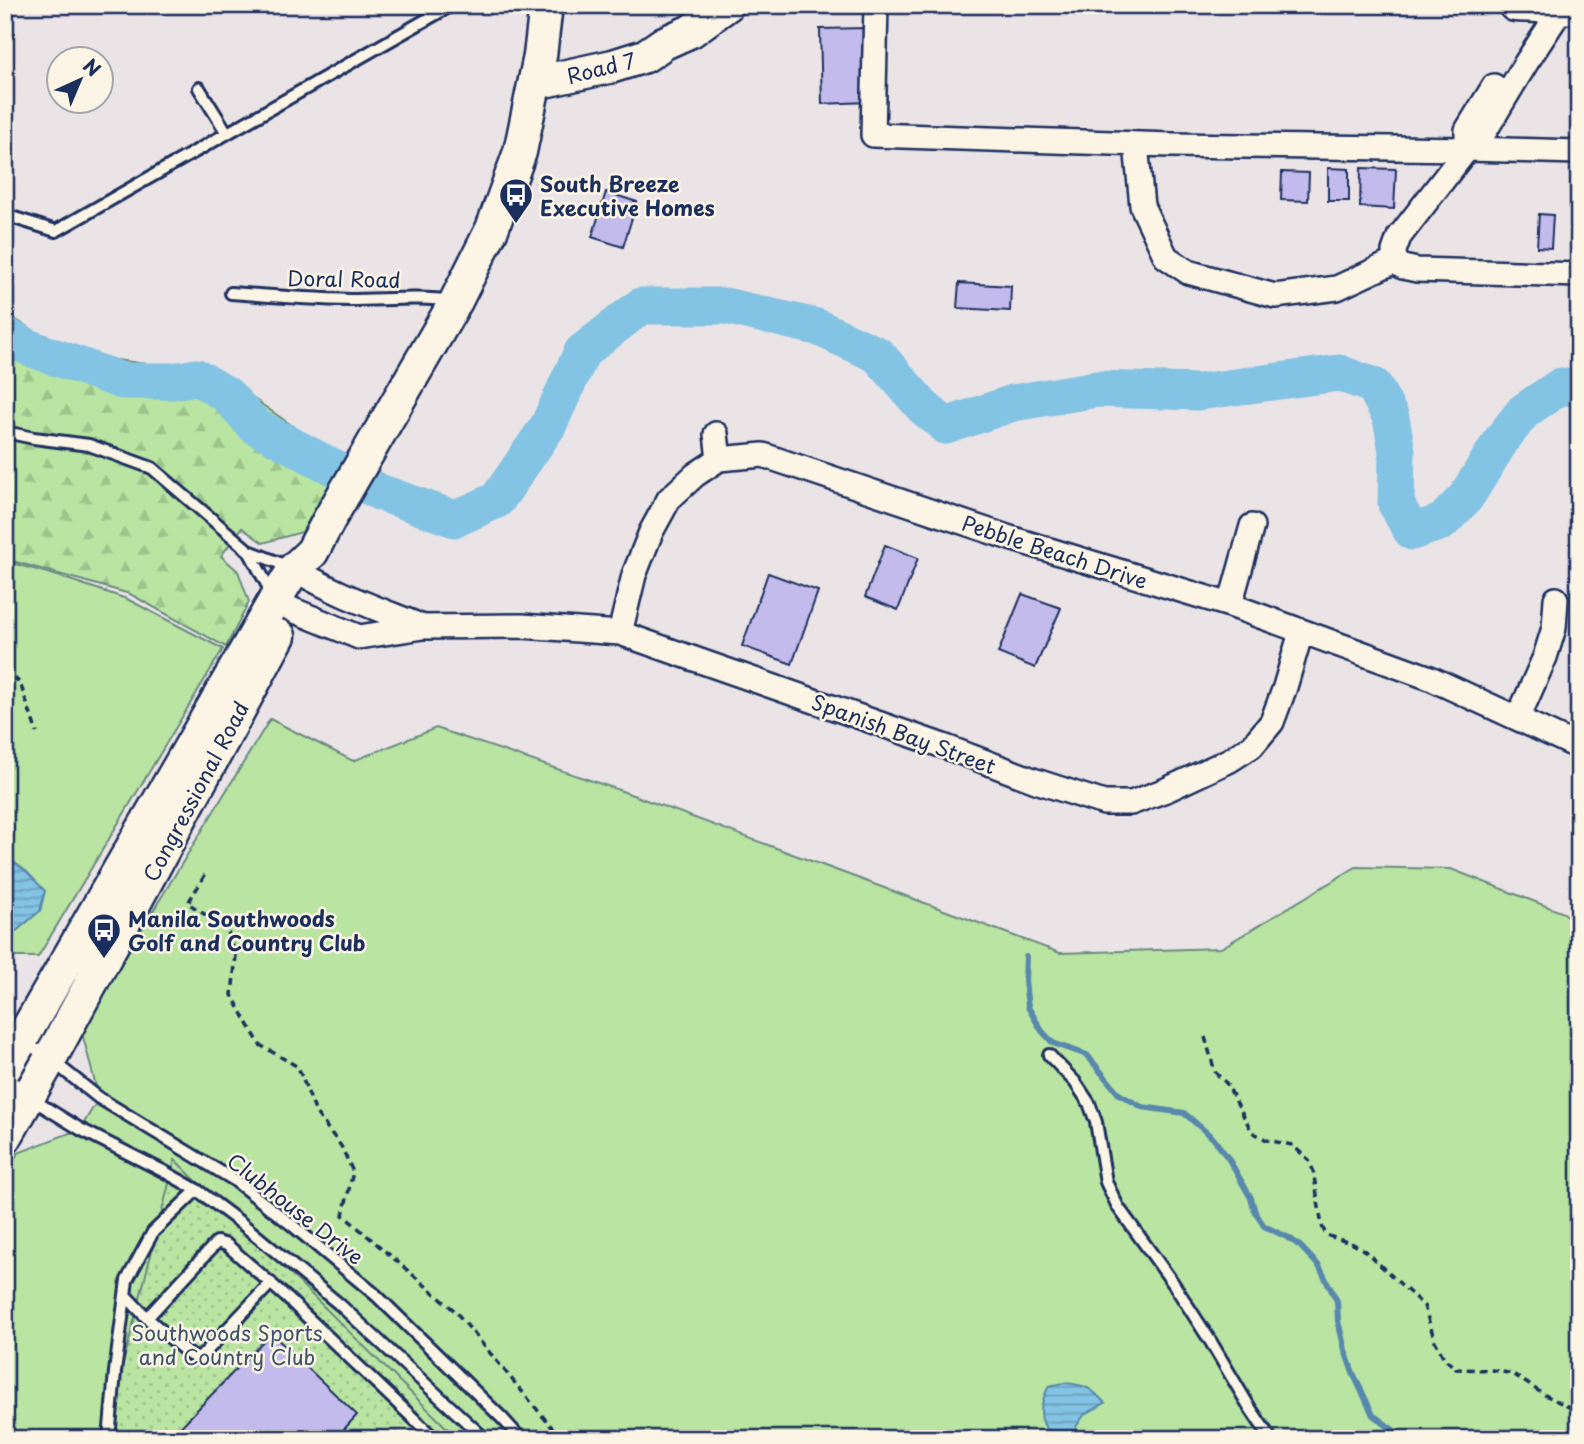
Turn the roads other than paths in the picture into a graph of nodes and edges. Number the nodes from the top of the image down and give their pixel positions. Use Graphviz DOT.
graph roads {
  1 [pos="427,5"];
  2 [pos="452,5"];
  3 [pos="546,5"];
  4 [pos="727,5"];
  5 [pos="876,5"];
  6 [pos="1551,6"];
  7 [pos="433,16"];
  8 [pos="538,69"];
  9 [pos="199,88"];
  10 [pos="227,133"];
  11 [pos="1136,144"];
  12 [pos="1467,149"];
  13 [pos="1579,152"];
  14 [pos="5,215"];
  15 [pos="1395,261"];
  16 [pos="1579,275"];
  17 [pos="231,293"];
  18 [pos="456,301"];
  19 [pos="5,432"];
  20 [pos="716,434"];
  21 [pos="719,459"];
  22 [pos="1252,526"];
  23 [pos="246,548"];
  24 [pos="306,567"];
  25 [pos="1556,599"];
  26 [pos="284,605"];
  27 [pos="1230,606"];
  28 [pos="423,627"];
  29 [pos="1301,632"];
  30 [pos="620,633"];
  31 [pos="1518,718"];
  32 [pos="1579,747"];
  33 [pos="22,1040"];
  34 [pos="1049,1055"];
  35 [pos="50,1059"];
  36 [pos="5,1068"];
  37 [pos="17,1092"];
  38 [pos="5,1138"];
  39 [pos="197,1190"];
  40 [pos="271,1283"];
  41 [pos="125,1295"];
  42 [pos="147,1318"];
  43 [pos="109,1439"];
  44 [pos="435,1439"];
  45 [pos="485,1439"];
  46 [pos="521,1439"];
  47 [pos="1271,1439"];
  1 -- 7 [label="lane"];
  2 -- 7 [label="lane"];
  3 -- 8 [label="main road, Congressional Road"];
  4 -- 8 [label="main road, Road 7"];
  5 -- 11 [label="street"];
  6 -- 12 [label="street"];
  7 -- 10 [label="lane"];
  8 -- 18 [label="main road, Congressional Road"];
  9 -- 10 [label="lane"];
  10 -- 14 [label="lane"];
  11 -- 12 [label="street"];
  11 -- 15 [label="street"];
  12 -- 13 [label="street"];
  12 -- 15 [label="street"];
  15 -- 16 [label="street"];
  17 -- 18 [label="lane, Doral Road"];
  18 -- 24 [label="main road, Congressional Road"];
  19 -- 23 [label="lane"];
  20 -- 21 [label="street"];
  21 -- 27 [label="street, Pebble Beach Drive"];
  21 -- 30 [label="street"];
  22 -- 27 [label="street"];
  23 -- 24 [label="lane"];
  23 -- 26 [label="lane"];
  24 -- 26 [label="main road, Congressional Road"];
  24 -- 28 [label="street, Spanish Bay Street"];
  25 -- 31 [label="street"];
  26 -- 28 [label="street, Spanish Bay Street"];
  26 -- 33 [label="main road, Congressional Road"];
  26 -- 35 [label="main road, Congressional Road"];
  27 -- 29 [label="street, Pebble Beach Drive"];
  28 -- 30 [label="street, Spanish Bay Street"];
  29 -- 30 [label="street, Spanish Bay Street"];
  29 -- 31 [label="street, Pebble Beach Drive"];
  31 -- 32 [label="street, Pebble Beach Drive"];
  33 -- 35 [label="lane, Clubhouse Drive"];
  33 -- 36 [label="main road, Congressional Road"];
  34 -- 47 [label="lane"];
  35 -- 37 [label="main road, Congressional Road"];
  35 -- 46 [label="lane, Clubhouse Drive"];
  37 -- 38 [label="main road, Congressional Road"];
  37 -- 39 [label="lane"];
  39 -- 41 [label="lane"];
  39 -- 45 [label="lane"];
  40 -- 42 [label="lane"];
  40 -- 42 [label="lane"];
  40 -- 44 [label="lane"];
  41 -- 42 [label="lane"];
  41 -- 43 [label="lane"];
}
